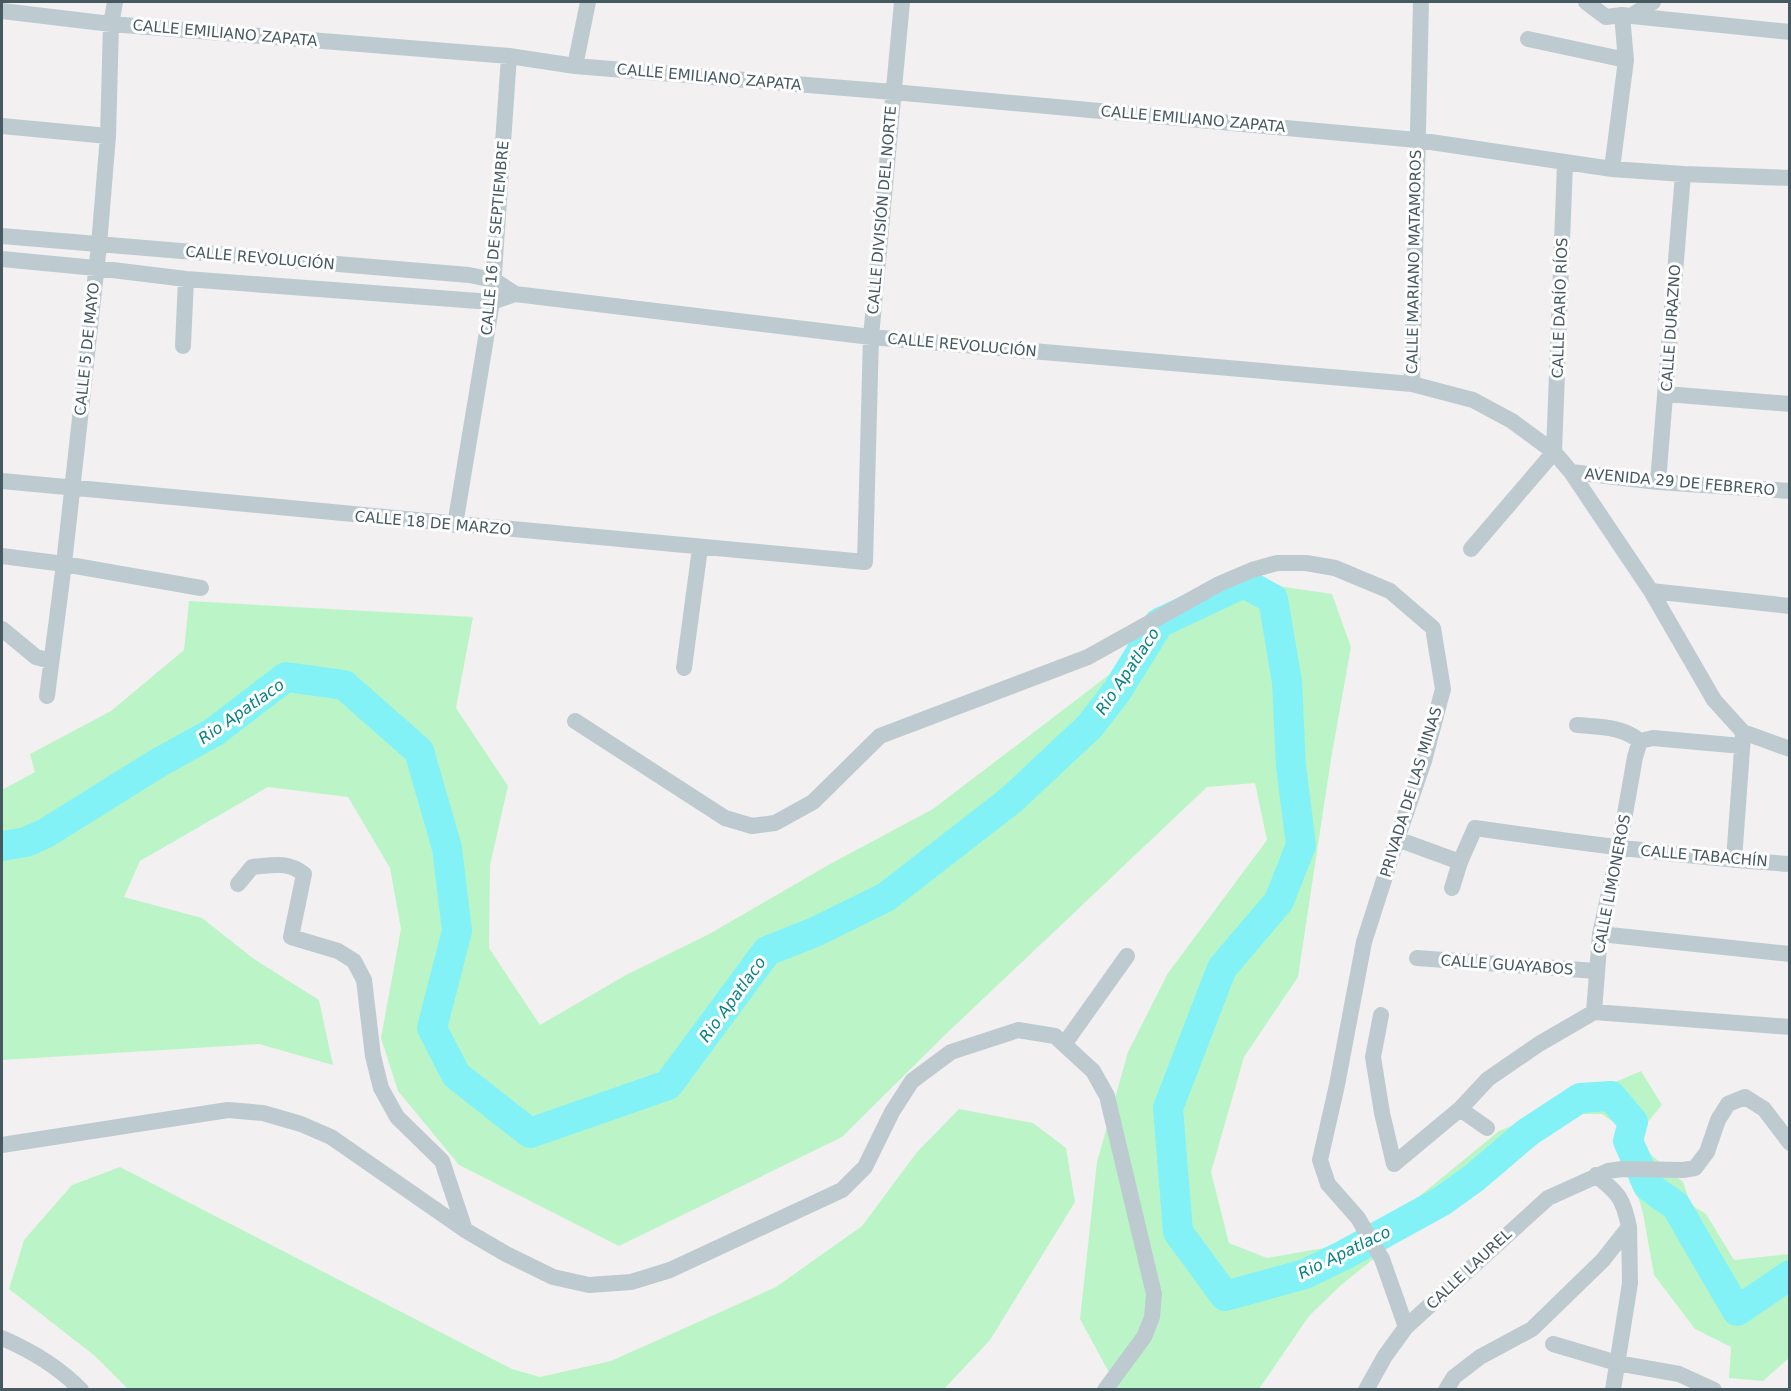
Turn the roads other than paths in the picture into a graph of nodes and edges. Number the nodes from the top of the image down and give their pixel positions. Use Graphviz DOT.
graph roads {
  1 [pos="115,2"];
  2 [pos="588,2"];
  3 [pos="902,2"];
  4 [pos="1421,2"];
  5 [pos="1586,2"];
  6 [pos="1653,2"];
  7 [pos="2,11"];
  8 [pos="1627,16"];
  9 [pos="111,24"];
  10 [pos="1790,32"];
  11 [pos="1528,39"];
  12 [pos="509,56"];
  13 [pos="1626,60"];
  14 [pos="575,66"];
  15 [pos="893,92"];
  16 [pos="2,126"];
  17 [pos="108,136"];
  18 [pos="1417,140"];
  19 [pos="1565,163"];
  20 [pos="1612,169"];
  21 [pos="1683,174"];
  22 [pos="1790,178"];
  23 [pos="2,236"];
  24 [pos="99,245"];
  25 [pos="2,259"];
  26 [pos="96,268"];
  27 [pos="186,279"];
  28 [pos="494,280"];
  29 [pos="514,294"];
  30 [pos="492,302"];
  31 [pos="871,337"];
  32 [pos="183,346"];
  33 [pos="1412,384"];
  34 [pos="1666,394"];
  35 [pos="1790,404"];
  36 [pos="1554,452"];
  37 [pos="1571,472"];
  38 [pos="2,481"];
  39 [pos="1658,482"];
  40 [pos="73,489"];
  41 [pos="1790,491"];
  42 [pos="455,525"];
  43 [pos="700,548"];
  44 [pos="1472,549"];
  45 [pos="2,556"];
  46 [pos="865,562"];
  47 [pos="64,564"];
  48 [pos="201,588"];
  49 [pos="1651,591"];
  50 [pos="1790,606"];
  51 [pos="2,629"];
  52 [pos="51,661"];
  53 [pos="684,668"];
  54 [pos="47,696"];
  55 [pos="574,721"];
  56 [pos="1577,725"];
  57 [pos="1742,739"];
  58 [pos="1637,749"];
  59 [pos="1790,749"];
  60 [pos="1397,839"];
  61 [pos="1620,848"];
  62 [pos="1734,860"];
  63 [pos="1460,862"];
  64 [pos="1790,864"];
  65 [pos="238,884"];
  66 [pos="1452,888"];
  67 [pos="1600,934"];
  68 [pos="1790,954"];
  69 [pos="1127,956"];
  70 [pos="1417,958"];
  71 [pos="1596,971"];
  72 [pos="1594,1012"];
  73 [pos="1381,1015"];
  74 [pos="1790,1027"];
  75 [pos="1065,1043"];
  76 [pos="1460,1109"];
  77 [pos="1487,1128"];
  78 [pos="1790,1143"];
  79 [pos="2,1145"];
  80 [pos="1596,1175"];
  81 [pos="1629,1227"];
  82 [pos="465,1230"];
  83 [pos="1406,1327"];
  84 [pos="2,1338"];
  85 [pos="1553,1344"];
  86 [pos="1617,1362"];
  87 [pos="81,1389"];
  88 [pos="1105,1389"];
  89 [pos="1366,1389"];
  90 [pos="1446,1389"];
  91 [pos="1613,1389"];
  92 [pos="1714,1389"];
  1 -- 9 [label="street, CALLE 5 DE MAYO"];
  2 -- 14 [label="street"];
  3 -- 15 [label="street, CALLE DIVISIÓN DEL NORTE"];
  4 -- 18 [label="street, CALLE MARIANO MATAMOROS"];
  5 -- 8 [label="street"];
  6 -- 8 [label="street"];
  7 -- 9 [label="street, CALLE EMILIANO ZAPATA"];
  8 -- 10 [label="street"];
  8 -- 13 [label="street"];
  9 -- 12 [label="street, CALLE EMILIANO ZAPATA"];
  9 -- 17 [label="street, CALLE 5 DE MAYO"];
  11 -- 13 [label="street"];
  12 -- 14 [label="street, CALLE EMILIANO ZAPATA"];
  12 -- 28 [label="street, CALLE 16 DE SEPTIEMBRE"];
  13 -- 20 [label="street"];
  14 -- 15 [label="street, CALLE EMILIANO ZAPATA"];
  15 -- 18 [label="street, CALLE EMILIANO ZAPATA"];
  15 -- 31 [label="street, CALLE DIVISIÓN DEL NORTE"];
  16 -- 17 [label="street"];
  17 -- 24 [label="street, CALLE 5 DE MAYO"];
  18 -- 19 [label="street, CALLE EMILIANO ZAPATA"];
  18 -- 33 [label="street, CALLE MARIANO MATAMOROS"];
  19 -- 20 [label="street, CALLE EMILIANO ZAPATA"];
  19 -- 36 [label="street, CALLE DARÍO RÍOS"];
  20 -- 21 [label="street, CALLE EMILIANO ZAPATA"];
  21 -- 22 [label="street, CALLE EMILIANO ZAPATA"];
  21 -- 34 [label="street, CALLE DURAZNO"];
  23 -- 24 [label="street, CALLE REVOLUCIÓN"];
  24 -- 26 [label="street, CALLE 5 DE MAYO"];
  24 -- 28 [label="street, CALLE REVOLUCIÓN"];
  25 -- 26 [label="street, CALLE REVOLUCIÓN"];
  26 -- 27 [label="street, CALLE REVOLUCIÓN"];
  26 -- 40 [label="street, CALLE 5 DE MAYO"];
  27 -- 30 [label="street, CALLE REVOLUCIÓN"];
  27 -- 32 [label="street"];
  28 -- 29 [label="street, CALLE REVOLUCIÓN"];
  28 -- 30 [label="street, CALLE 16 DE SEPTIEMBRE"];
  29 -- 30 [label="street, CALLE REVOLUCIÓN"];
  29 -- 31 [label="street, CALLE REVOLUCIÓN"];
  30 -- 42 [label="street, CALLE 16 DE SEPTIEMBRE"];
  31 -- 33 [label="street, CALLE REVOLUCIÓN"];
  31 -- 46 [label="street, CALLE DIVISIÓN DEL NORTE"];
  33 -- 36 [label="street, CALLE REVOLUCIÓN"];
  34 -- 35 [label="street"];
  34 -- 39 [label="street, CALLE DURAZNO"];
  36 -- 37 [label="street, CALLE REVOLUCIÓN"];
  36 -- 44 [label="street"];
  37 -- 39 [label="street, AVENIDA 29 DE FEBRERO"];
  37 -- 49 [label="street, CALLE REVOLUCIÓN"];
  38 -- 40 [label="street, CALLE 18 DE MARZO"];
  39 -- 41 [label="street, AVENIDA 29 DE FEBRERO"];
  40 -- 42 [label="street, CALLE 18 DE MARZO"];
  40 -- 47 [label="street, CALLE 5 DE MAYO"];
  42 -- 43 [label="street, CALLE 18 DE MARZO"];
  43 -- 46 [label="street, CALLE 18 DE MARZO"];
  43 -- 53 [label="street"];
  45 -- 47 [label="street"];
  47 -- 48 [label="street"];
  47 -- 52 [label="street, CALLE 5 DE MAYO"];
  49 -- 50 [label="street"];
  49 -- 57 [label="street, CALLE REVOLUCIÓN"];
  51 -- 52 [label="street"];
  52 -- 54 [label="street, CALLE 5 DE MAYO"];
  55 -- 60 [label="street, PRIVADA DE LAS MINAS"];
  56 -- 58 [label="street"];
  57 -- 58 [label="street"];
  57 -- 59 [label="street"];
  57 -- 62 [label="street"];
  58 -- 61 [label="street, CALLE LIMONEROS"];
  60 -- 63 [label="street"];
  60 -- 83 [label="street, PRIVADA DE LAS MINAS"];
  61 -- 62 [label="street, CALLE TABACHÍN"];
  61 -- 63 [label="street, CALLE TABACHÍN"];
  61 -- 67 [label="street, CALLE LIMONEROS"];
  62 -- 64 [label="street, CALLE TABACHÍN"];
  63 -- 66 [label="street"];
  65 -- 82 [label="street"];
  67 -- 68 [label="street"];
  67 -- 71 [label="street, CALLE LIMONEROS"];
  69 -- 75 [label="street"];
  70 -- 71 [label="street, CALLE GUAYABOS"];
  71 -- 72 [label="street, CALLE LIMONEROS"];
  72 -- 74 [label="street"];
  72 -- 76 [label="street"];
  73 -- 76 [label="street"];
  75 -- 82 [label="street"];
  75 -- 88 [label="street"];
  76 -- 77 [label="street"];
  78 -- 80 [label="street"];
  79 -- 82 [label="street"];
  80 -- 81 [label="street"];
  80 -- 83 [label="street, CALLE LAUREL"];
  81 -- 86 [label="street"];
  81 -- 90 [label="street"];
  83 -- 89 [label="street, CALLE LAUREL"];
  84 -- 87 [label="street"];
  85 -- 86 [label="street"];
  86 -- 91 [label="street"];
  86 -- 92 [label="street"];
}
